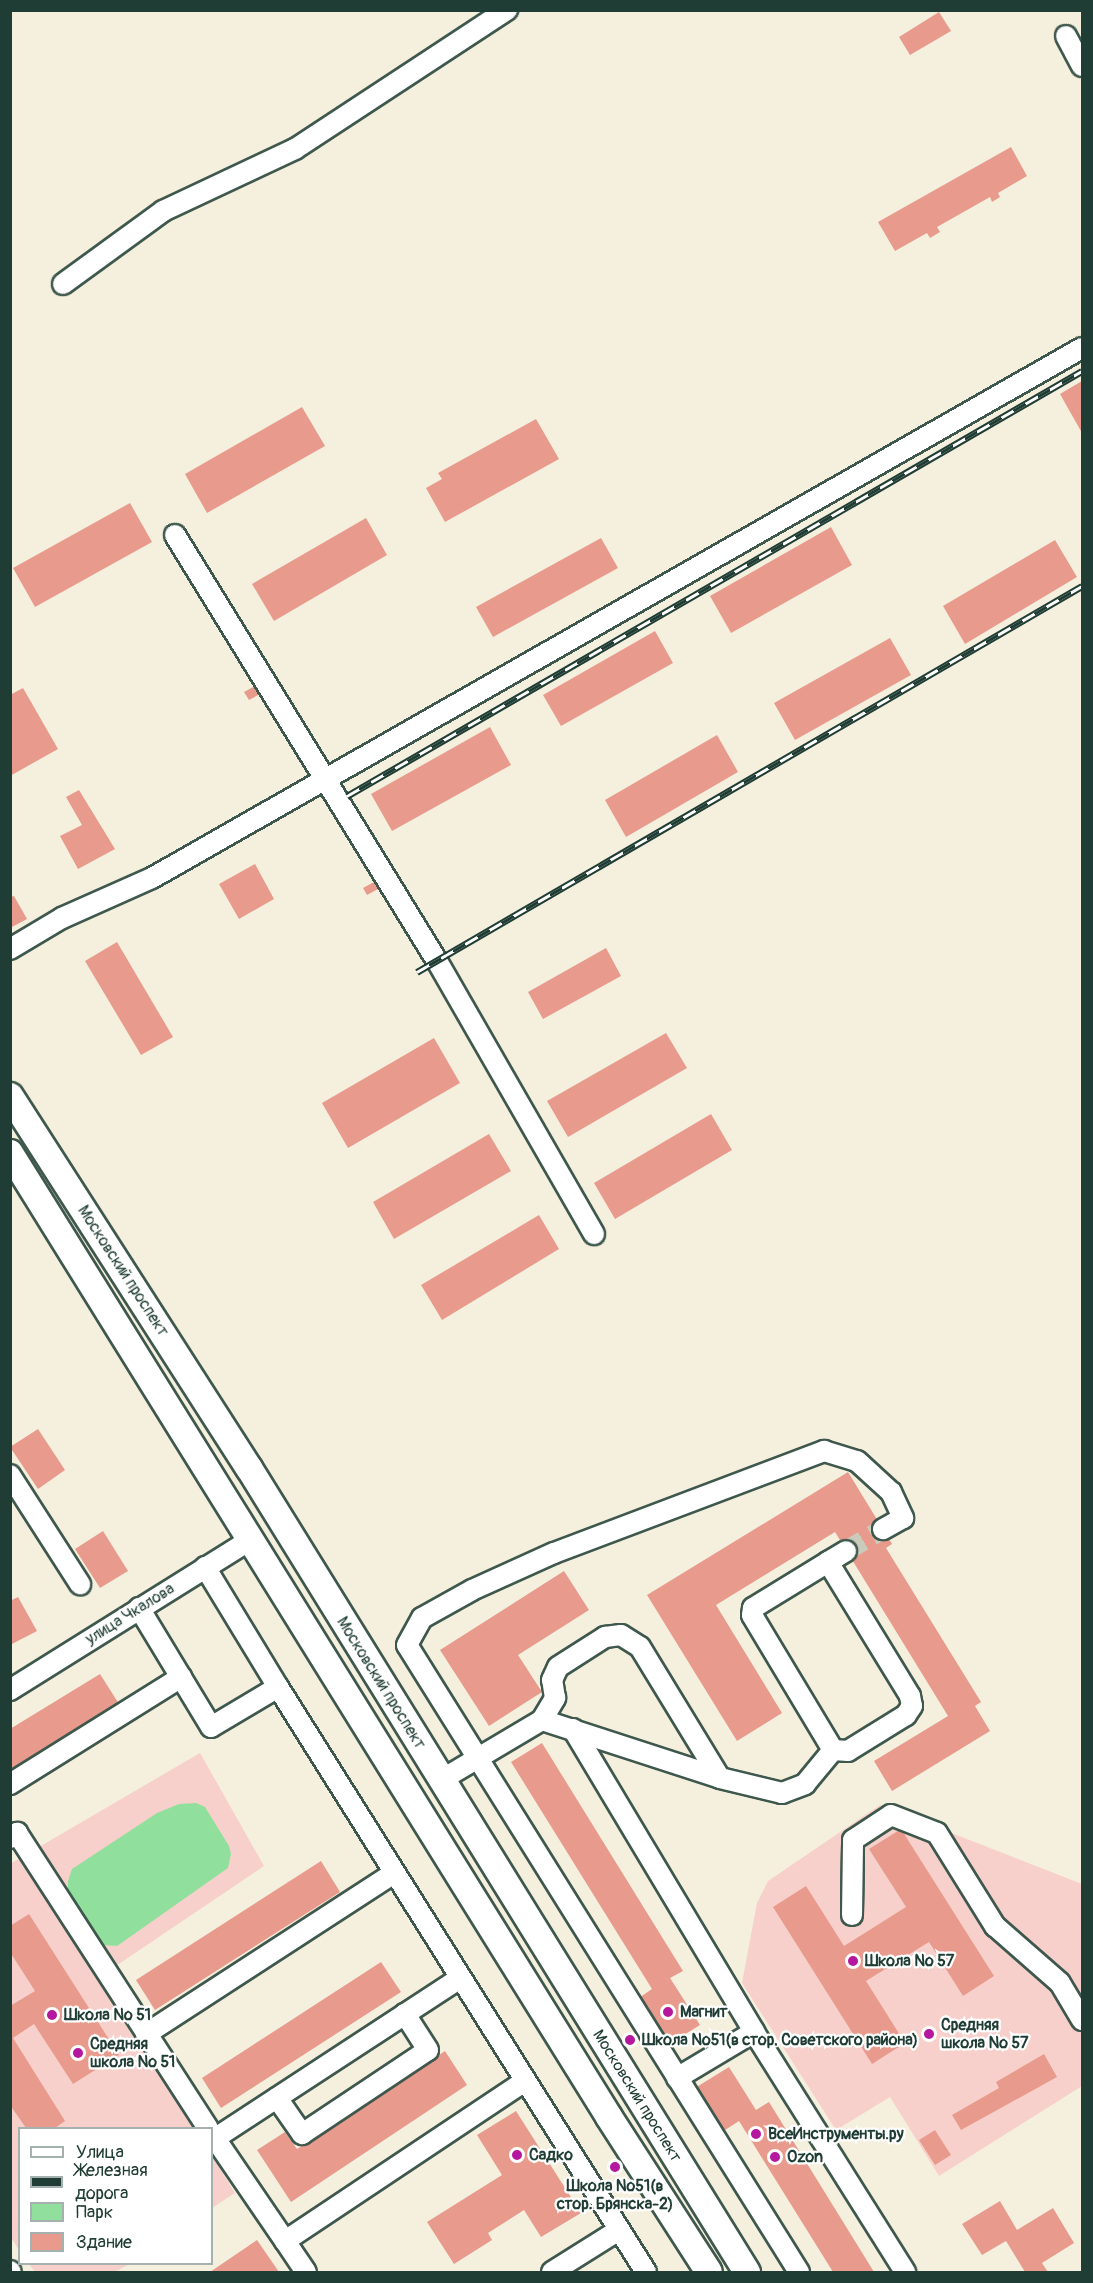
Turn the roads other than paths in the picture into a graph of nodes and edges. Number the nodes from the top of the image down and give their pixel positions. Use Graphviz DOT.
graph roads {
  1 [pos="494,14"];
  2 [pos="1066,36"];
  3 [pos="1083,66"];
  4 [pos="63,284"];
  5 [pos="1083,348"];
  6 [pos="175,535"];
  7 [pos="323,778"];
  8 [pos="10,949"];
  9 [pos="10,1096"];
  10 [pos="10,1153"];
  11 [pos="594,1234"];
  12 [pos="10,1475"];
  13 [pos="883,1529"];
  14 [pos="250,1540"];
  15 [pos="846,1551"];
  16 [pos="828,1562"];
  17 [pos="205,1567"];
  18 [pos="80,1584"];
  19 [pos="139,1608"];
  20 [pos="181,1677"];
  21 [pos="278,1687"];
  22 [pos="10,1690"];
  23 [pos="542,1720"];
  24 [pos="573,1729"];
  25 [pos="833,1750"];
  26 [pos="476,1758"];
  27 [pos="720,1778"];
  28 [pos="441,1780"];
  29 [pos="10,1784"];
  30 [pos="412,1798"];
  31 [pos="10,1838"];
  32 [pos="394,1873"];
  33 [pos="852,1915"];
  34 [pos="460,1978"];
  35 [pos="405,2014"];
  36 [pos="1083,2020"];
  37 [pos="754,2032"];
  38 [pos="146,2034"];
  39 [pos="677,2078"];
  40 [pos="525,2080"];
  41 [pos="277,2098"];
  42 [pos="206,2127"];
  43 [pos="213,2133"];
  44 [pos="213,2137"];
  45 [pos="619,2230"];
  46 [pos="285,2241"];
  47 [pos="306,2272"];
  48 [pos="552,2272"];
  49 [pos="646,2272"];
  50 [pos="709,2272"];
  51 [pos="747,2272"];
  52 [pos="799,2272"];
  53 [pos="905,2272"];
  1 -- 4 [label="street"];
  2 -- 3 [label="street"];
  5 -- 7 [label="street"];
  6 -- 7 [label="street"];
  7 -- 8 [label="street"];
  7 -- 11 [label="street"];
  9 -- 28 [label="main road, Московский проспект"];
  10 -- 14 [label="main road, Московский проспект"];
  12 -- 18 [label="street"];
  13 -- 26 [label="street"];
  14 -- 17 [label="street, улица Чкалова"];
  14 -- 30 [label="main road, Московский проспект"];
  15 -- 16 [label="street"];
  16 -- 25 [label="street"];
  16 -- 25 [label="street"];
  17 -- 19 [label="street, улица Чкалова"];
  17 -- 21 [label="street"];
  19 -- 20 [label="street"];
  19 -- 22 [label="street, улица Чкалова"];
  20 -- 21 [label="street"];
  20 -- 29 [label="street"];
  21 -- 32 [label="street"];
  23 -- 24 [label="street"];
  23 -- 26 [label="street"];
  23 -- 27 [label="street"];
  24 -- 27 [label="street"];
  24 -- 37 [label="street"];
  25 -- 27 [label="street"];
  26 -- 28 [label="street"];
  26 -- 39 [label="street"];
  28 -- 30 [label="main road"];
  28 -- 51 [label="main road, Московский проспект"];
  30 -- 50 [label="main road, Московский проспект"];
  31 -- 38 [label="street"];
  32 -- 34 [label="street"];
  32 -- 38 [label="street"];
  33 -- 36 [label="street"];
  34 -- 35 [label="street"];
  34 -- 40 [label="street"];
  35 -- 41 [label="street"];
  35 -- 41 [label="street"];
  37 -- 39 [label="street"];
  37 -- 53 [label="street"];
  38 -- 42 [label="street"];
  39 -- 52 [label="street"];
  40 -- 45 [label="street"];
  40 -- 46 [label="street"];
  41 -- 43 [label="street"];
  44 -- 46 [label="street"];
  45 -- 48 [label="street"];
  45 -- 49 [label="street"];
  46 -- 47 [label="street"];
}
